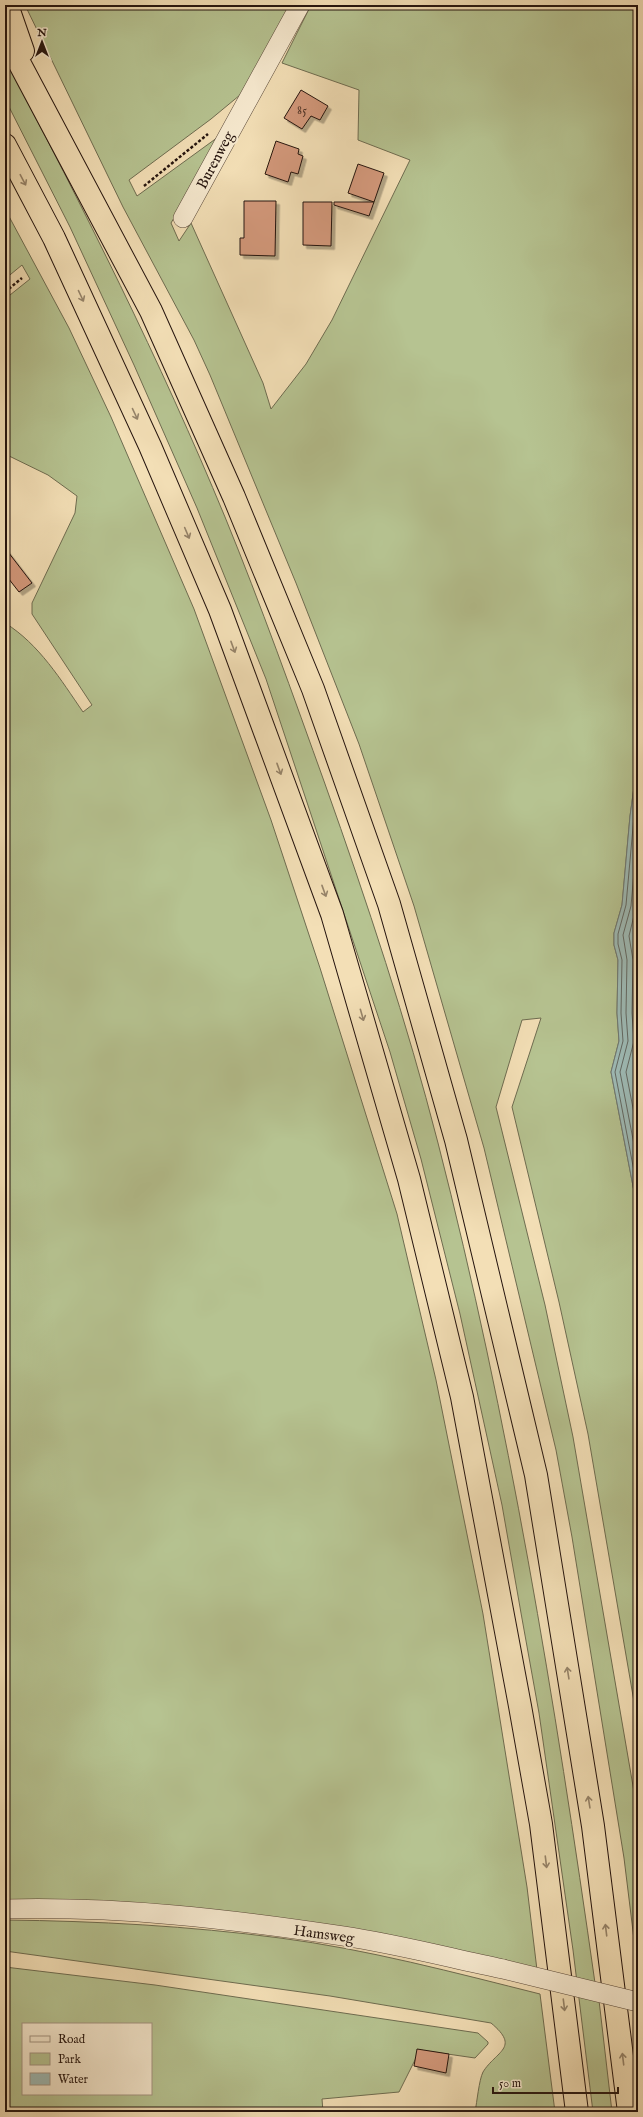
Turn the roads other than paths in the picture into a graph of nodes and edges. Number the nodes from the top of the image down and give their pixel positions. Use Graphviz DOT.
graph roads {
  1 [pos="7,5"];
  2 [pos="300,5"];
  3 [pos="5,36"];
  4 [pos="40,101"];
  5 [pos="5,145"];
  6 [pos="184,218"];
  7 [pos="5,1909"];
  8 [pos="638,2002"];
  9 [pos="577,2112"];
  10 [pos="629,2112"];
  1 -- 4 [label="highway"];
  2 -- 6 [label="street, Burenweg"];
  3 -- 4 [label="highway"];
  10 -- 4 [label="highway, one-way"];
  5 -- 9 [label="highway, one-way"];
  7 -- 8 [label="street, Hamsweg, bridge"];
}
